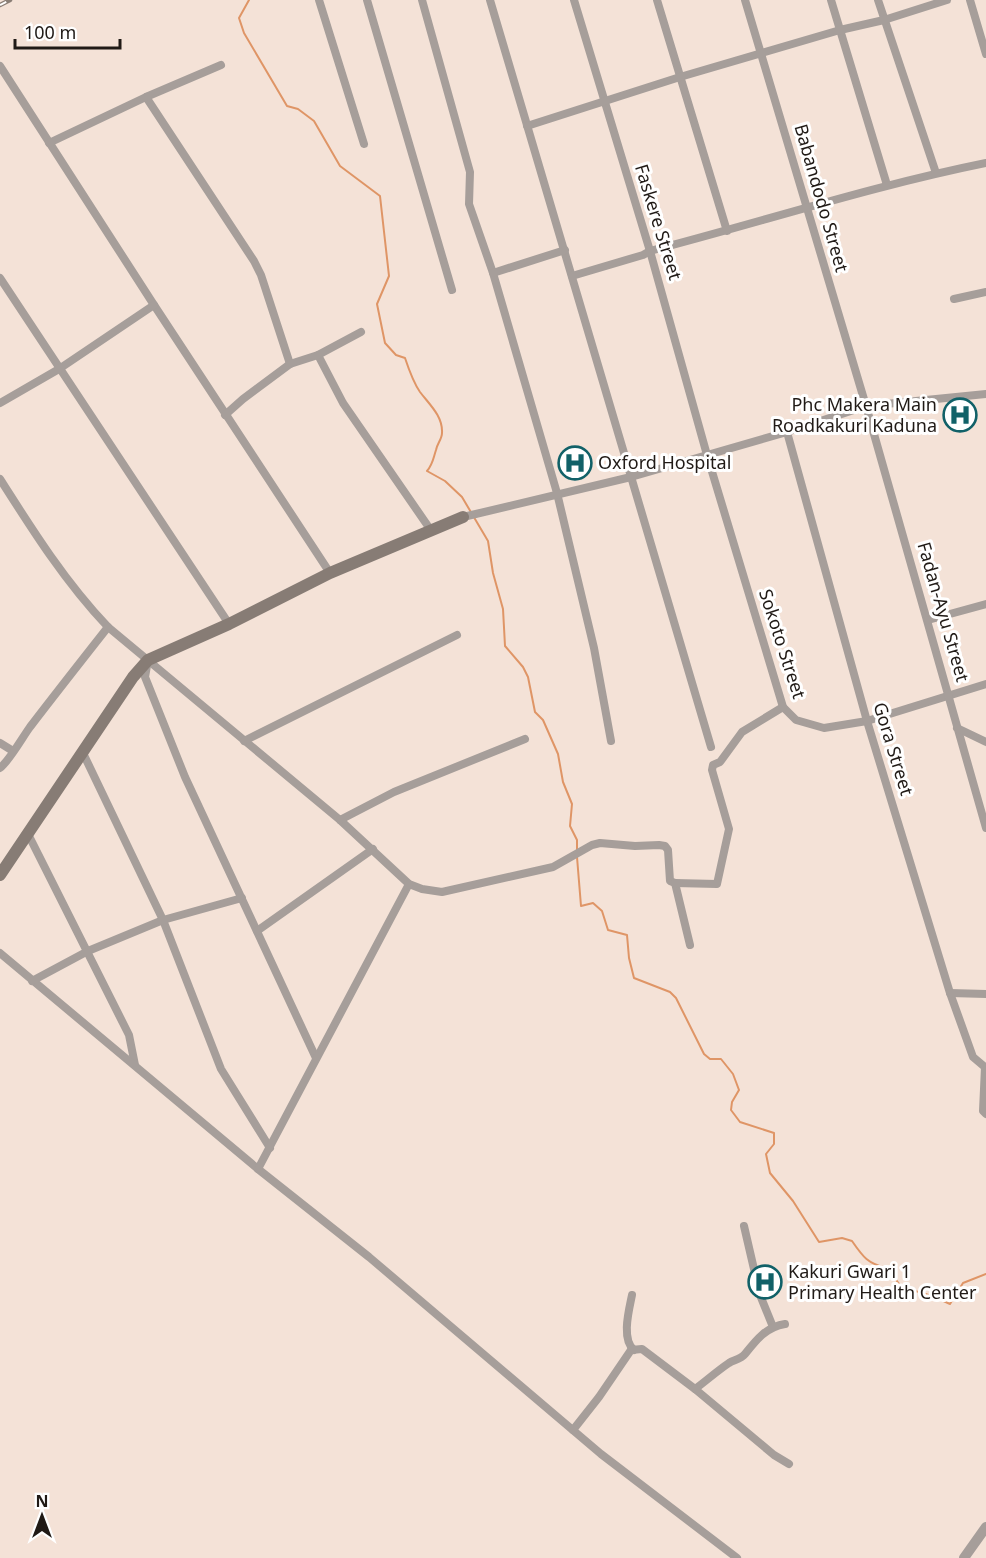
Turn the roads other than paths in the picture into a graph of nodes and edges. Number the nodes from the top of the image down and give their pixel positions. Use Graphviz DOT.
graph roads {
  1 [pos="319,0"];
  2 [pos="367,0"];
  3 [pos="423,0"];
  4 [pos="490,0"];
  5 [pos="574,0"];
  6 [pos="657,0"];
  7 [pos="745,0"];
  8 [pos="831,0"];
  9 [pos="878,0"];
  10 [pos="947,0"];
  11 [pos="970,0"];
  12 [pos="884,20"];
  13 [pos="840,30"];
  14 [pos="761,53"];
  15 [pos="986,54"];
  16 [pos="221,65"];
  17 [pos="0,66"];
  18 [pos="680,77"];
  19 [pos="146,97"];
  20 [pos="604,101"];
  21 [pos="527,126"];
  22 [pos="49,143"];
  23 [pos="364,144"];
  24 [pos="986,163"];
  25 [pos="936,173"];
  26 [pos="887,185"];
  27 [pos="807,206"];
  28 [pos="727,231"];
  29 [pos="565,250"];
  30 [pos="650,251"];
  31 [pos="493,273"];
  32 [pos="572,276"];
  33 [pos="0,278"];
  34 [pos="452,290"];
  35 [pos="986,292"];
  36 [pos="954,299"];
  37 [pos="154,305"];
  38 [pos="361,332"];
  39 [pos="318,356"];
  40 [pos="290,364"];
  41 [pos="59,369"];
  42 [pos="986,394"];
  43 [pos="0,403"];
  44 [pos="866,406"];
  45 [pos="225,415"];
  46 [pos="787,432"];
  47 [pos="707,454"];
  48 [pos="631,477"];
  49 [pos="0,479"];
  50 [pos="556,493"];
  51 [pos="463,517"];
  52 [pos="430,529"];
  53 [pos="330,573"];
  54 [pos="986,604"];
  55 [pos="928,620"];
  56 [pos="229,624"];
  57 [pos="108,627"];
  58 [pos="457,635"];
  59 [pos="148,660"];
  60 [pos="986,684"];
  61 [pos="950,695"];
  62 [pos="783,707"];
  63 [pos="867,721"];
  64 [pos="957,728"];
  65 [pos="525,739"];
  66 [pos="244,741"];
  67 [pos="611,741"];
  68 [pos="986,742"];
  69 [pos="0,743"];
  70 [pos="711,747"];
  71 [pos="13,750"];
  72 [pos="82,751"];
  73 [pos="0,768"];
  74 [pos="340,820"];
  75 [pos="986,828"];
  76 [pos="28,834"];
  77 [pos="373,849"];
  78 [pos="0,874"];
  79 [pos="675,883"];
  80 [pos="409,884"];
  81 [pos="242,898"];
  82 [pos="163,920"];
  83 [pos="257,931"];
  84 [pos="690,945"];
  85 [pos="88,951"];
  86 [pos="0,954"];
  87 [pos="32,981"];
  88 [pos="950,993"];
  89 [pos="986,994"];
  90 [pos="316,1058"];
  91 [pos="135,1065"];
  92 [pos="985,1067"];
  93 [pos="986,1114"];
  94 [pos="270,1148"];
  95 [pos="258,1169"];
  96 [pos="744,1226"];
  97 [pos="632,1295"];
  98 [pos="785,1324"];
  99 [pos="773,1327"];
  100 [pos="634,1350"];
  101 [pos="695,1389"];
  102 [pos="573,1430"];
  103 [pos="789,1464"];
  104 [pos="986,1527"];
  105 [pos="736,1558"];
  106 [pos="964,1558"];
  1 -- 23 [label="street"];
  2 -- 34 [label="street"];
  3 -- 31 [label="street"];
  4 -- 21 [label="street"];
  5 -- 20 [label="street, Faskere Street"];
  6 -- 18 [label="street"];
  7 -- 14 [label="street, Babandodo Street"];
  8 -- 13 [label="street"];
  9 -- 12 [label="street"];
  10 -- 12 [label="street"];
  11 -- 15 [label="street"];
  12 -- 13 [label="street"];
  12 -- 25 [label="street"];
  13 -- 14 [label="street"];
  13 -- 26 [label="street"];
  14 -- 18 [label="street"];
  14 -- 27 [label="street, Babandodo Street"];
  16 -- 19 [label="street"];
  17 -- 22 [label="street"];
  18 -- 20 [label="street"];
  18 -- 28 [label="street"];
  19 -- 22 [label="street"];
  19 -- 40 [label="street"];
  20 -- 21 [label="street"];
  20 -- 30 [label="street, Faskere Street"];
  21 -- 29 [label="street"];
  22 -- 37 [label="street"];
  24 -- 25 [label="street"];
  25 -- 26 [label="street"];
  26 -- 27 [label="street"];
  27 -- 28 [label="street"];
  27 -- 44 [label="street, Babandodo Street"];
  28 -- 30 [label="street"];
  29 -- 31 [label="street"];
  29 -- 32 [label="street"];
  30 -- 32 [label="street"];
  30 -- 47 [label="street, Faskere Street"];
  31 -- 50 [label="street"];
  32 -- 48 [label="street"];
  33 -- 41 [label="street"];
  35 -- 36 [label="street"];
  37 -- 41 [label="street"];
  37 -- 45 [label="street"];
  38 -- 39 [label="street"];
  39 -- 40 [label="street"];
  39 -- 52 [label="street"];
  40 -- 45 [label="street"];
  41 -- 43 [label="street"];
  41 -- 56 [label="street"];
  42 -- 44 [label="street"];
  44 -- 46 [label="street"];
  44 -- 55 [label="street, Fadan-Ayu Street"];
  45 -- 53 [label="street"];
  46 -- 47 [label="street"];
  46 -- 63 [label="street, Gora Street"];
  47 -- 48 [label="street"];
  47 -- 62 [label="street, Sokoto Street"];
  48 -- 50 [label="street"];
  48 -- 70 [label="street"];
  49 -- 57 [label="street"];
  50 -- 51 [label="street"];
  50 -- 67 [label="street"];
  51 -- 52 [label="main road"];
  52 -- 53 [label="main road"];
  53 -- 56 [label="main road"];
  54 -- 55 [label="street"];
  55 -- 61 [label="street, Fadan-Ayu Street"];
  56 -- 59 [label="main road"];
  57 -- 59 [label="street"];
  57 -- 71 [label="street"];
  58 -- 66 [label="street"];
  59 -- 66 [label="street"];
  59 -- 72 [label="main road"];
  59 -- 81 [label="street"];
  60 -- 61 [label="street, Sokoto Street"];
  61 -- 63 [label="street, Sokoto Street"];
  61 -- 64 [label="street, Fadan-Ayu Street"];
  62 -- 63 [label="street, Sokoto Street"];
  62 -- 79 [label="street"];
  63 -- 88 [label="street, Gora Street"];
  64 -- 68 [label="street"];
  64 -- 75 [label="street, Fadan-Ayu Street"];
  65 -- 74 [label="street"];
  66 -- 74 [label="street"];
  69 -- 71 [label="street"];
  71 -- 73 [label="street"];
  72 -- 76 [label="main road"];
  72 -- 82 [label="street"];
  74 -- 77 [label="street"];
  76 -- 78 [label="main road"];
  76 -- 85 [label="street"];
  77 -- 80 [label="street"];
  77 -- 83 [label="street"];
  79 -- 80 [label="street"];
  79 -- 84 [label="street"];
  80 -- 90 [label="street"];
  81 -- 82 [label="street"];
  81 -- 83 [label="street"];
  82 -- 85 [label="street"];
  82 -- 94 [label="street"];
  83 -- 90 [label="street"];
  85 -- 87 [label="street"];
  85 -- 91 [label="street"];
  86 -- 87 [label="street"];
  87 -- 91 [label="street"];
  88 -- 89 [label="street"];
  88 -- 92 [label="street, Gora Street"];
  90 -- 94 [label="street"];
  91 -- 95 [label="street"];
  92 -- 93 [label="street"];
  94 -- 95 [label="street"];
  95 -- 102 [label="street"];
  96 -- 99 [label="street"];
  97 -- 100 [label="street"];
  98 -- 99 [label="street"];
  99 -- 101 [label="street"];
  100 -- 101 [label="street"];
  100 -- 102 [label="street"];
  101 -- 103 [label="street"];
  102 -- 105 [label="street"];
  104 -- 106 [label="street"];
}
